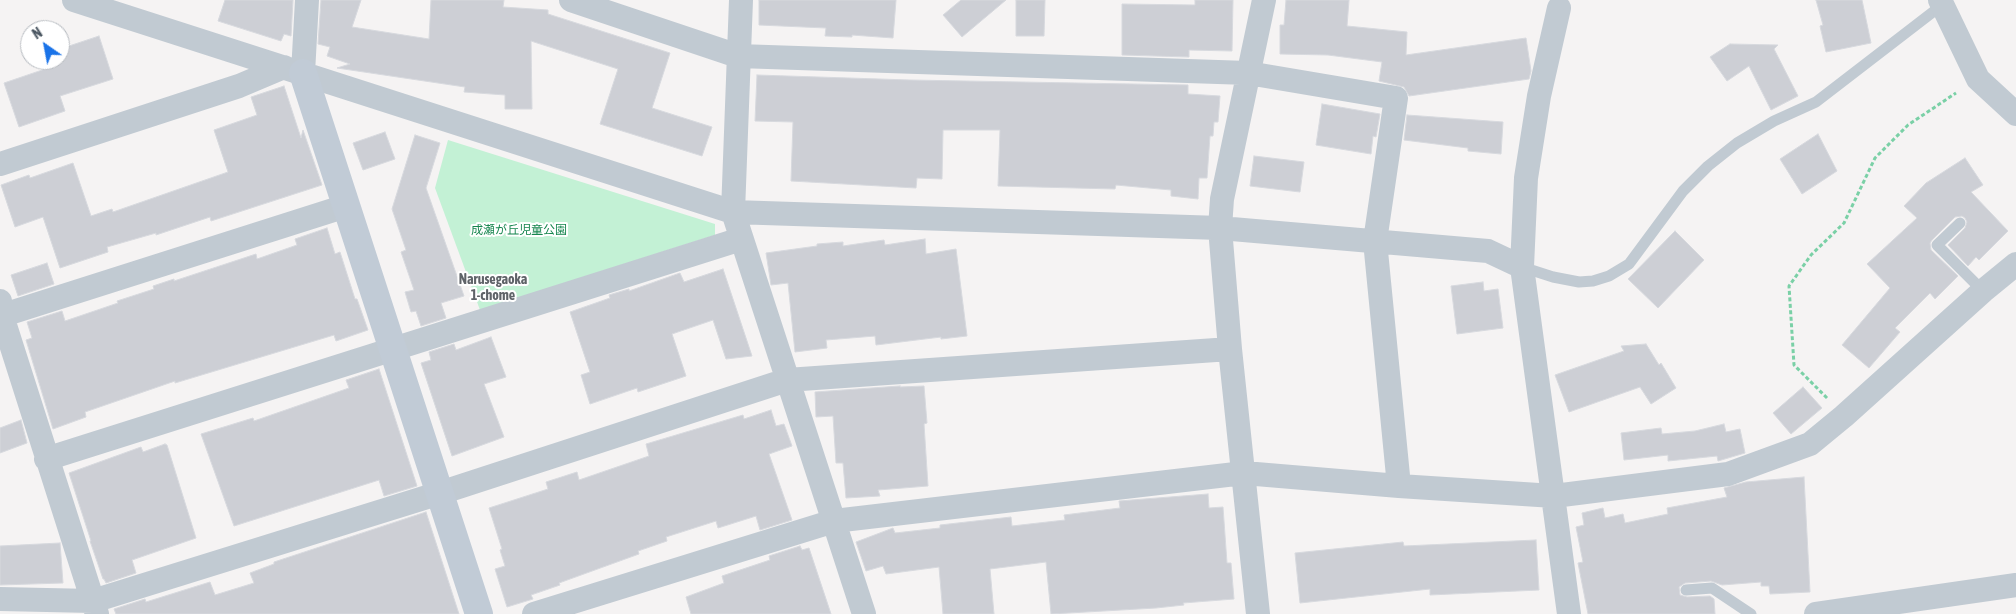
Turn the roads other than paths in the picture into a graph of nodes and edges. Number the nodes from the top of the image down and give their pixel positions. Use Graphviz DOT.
graph roads {
  1 [pos="74,0"];
  2 [pos="307,0"];
  3 [pos="570,0"];
  4 [pos="741,0"];
  5 [pos="1264,0"];
  6 [pos="1941,2"];
  7 [pos="1559,8"];
  8 [pos="738,56"];
  9 [pos="294,70"];
  10 [pos="1248,73"];
  11 [pos="2016,114"];
  12 [pos="0,164"];
  13 [pos="346,206"];
  14 [pos="733,212"];
  15 [pos="1960,222"];
  16 [pos="1220,228"];
  17 [pos="741,239"];
  18 [pos="1375,241"];
  19 [pos="2016,264"];
  20 [pos="1522,267"];
  21 [pos="1983,290"];
  22 [pos="0,314"];
  23 [pos="1230,349"];
  24 [pos="393,350"];
  25 [pos="787,380"];
  26 [pos="46,459"];
  27 [pos="1244,473"];
  28 [pos="1399,486"];
  29 [pos="440,493"];
  30 [pos="1554,496"];
  31 [pos="834,521"];
  32 [pos="2016,585"];
  33 [pos="1686,590"];
  34 [pos="0,599"];
  35 [pos="95,607"];
  36 [pos="479,614"];
  37 [pos="534,614"];
  38 [pos="864,614"];
  39 [pos="1258,614"];
  40 [pos="1569,614"];
  41 [pos="1752,614"];
  42 [pos="1816,614"];
  1 -- 9 [label="street"];
  2 -- 9 [label="street"];
  3 -- 8 [label="street"];
  4 -- 8 [label="street"];
  5 -- 10 [label="street"];
  6 -- 11 [label="street"];
  6 -- 20 [label="lane"];
  7 -- 20 [label="street"];
  8 -- 10 [label="street"];
  8 -- 14 [label="street"];
  9 -- 12 [label="street"];
  9 -- 13 [label="street"];
  9 -- 14 [label="street"];
  10 -- 16 [label="street"];
  10 -- 18 [label="street"];
  13 -- 22 [label="street"];
  13 -- 24 [label="street"];
  14 -- 16 [label="street"];
  14 -- 17 [label="street"];
  15 -- 21 [label="lane"];
  16 -- 18 [label="street"];
  16 -- 23 [label="street"];
  17 -- 24 [label="street"];
  17 -- 25 [label="street"];
  18 -- 20 [label="street"];
  18 -- 28 [label="street"];
  19 -- 21 [label="street"];
  20 -- 30 [label="street"];
  21 -- 30 [label="street"];
  22 -- 26 [label="street"];
  23 -- 25 [label="street"];
  23 -- 27 [label="street"];
  24 -- 26 [label="street"];
  24 -- 29 [label="street"];
  25 -- 29 [label="street"];
  25 -- 31 [label="street"];
  26 -- 35 [label="street"];
  27 -- 28 [label="street"];
  27 -- 31 [label="street"];
  27 -- 39 [label="street"];
  28 -- 30 [label="street"];
  29 -- 35 [label="street"];
  29 -- 36 [label="street"];
  30 -- 40 [label="street"];
  31 -- 37 [label="street"];
  31 -- 38 [label="street"];
  32 -- 42 [label="street"];
  33 -- 41 [label="lane"];
  34 -- 35 [label="street"];
}
